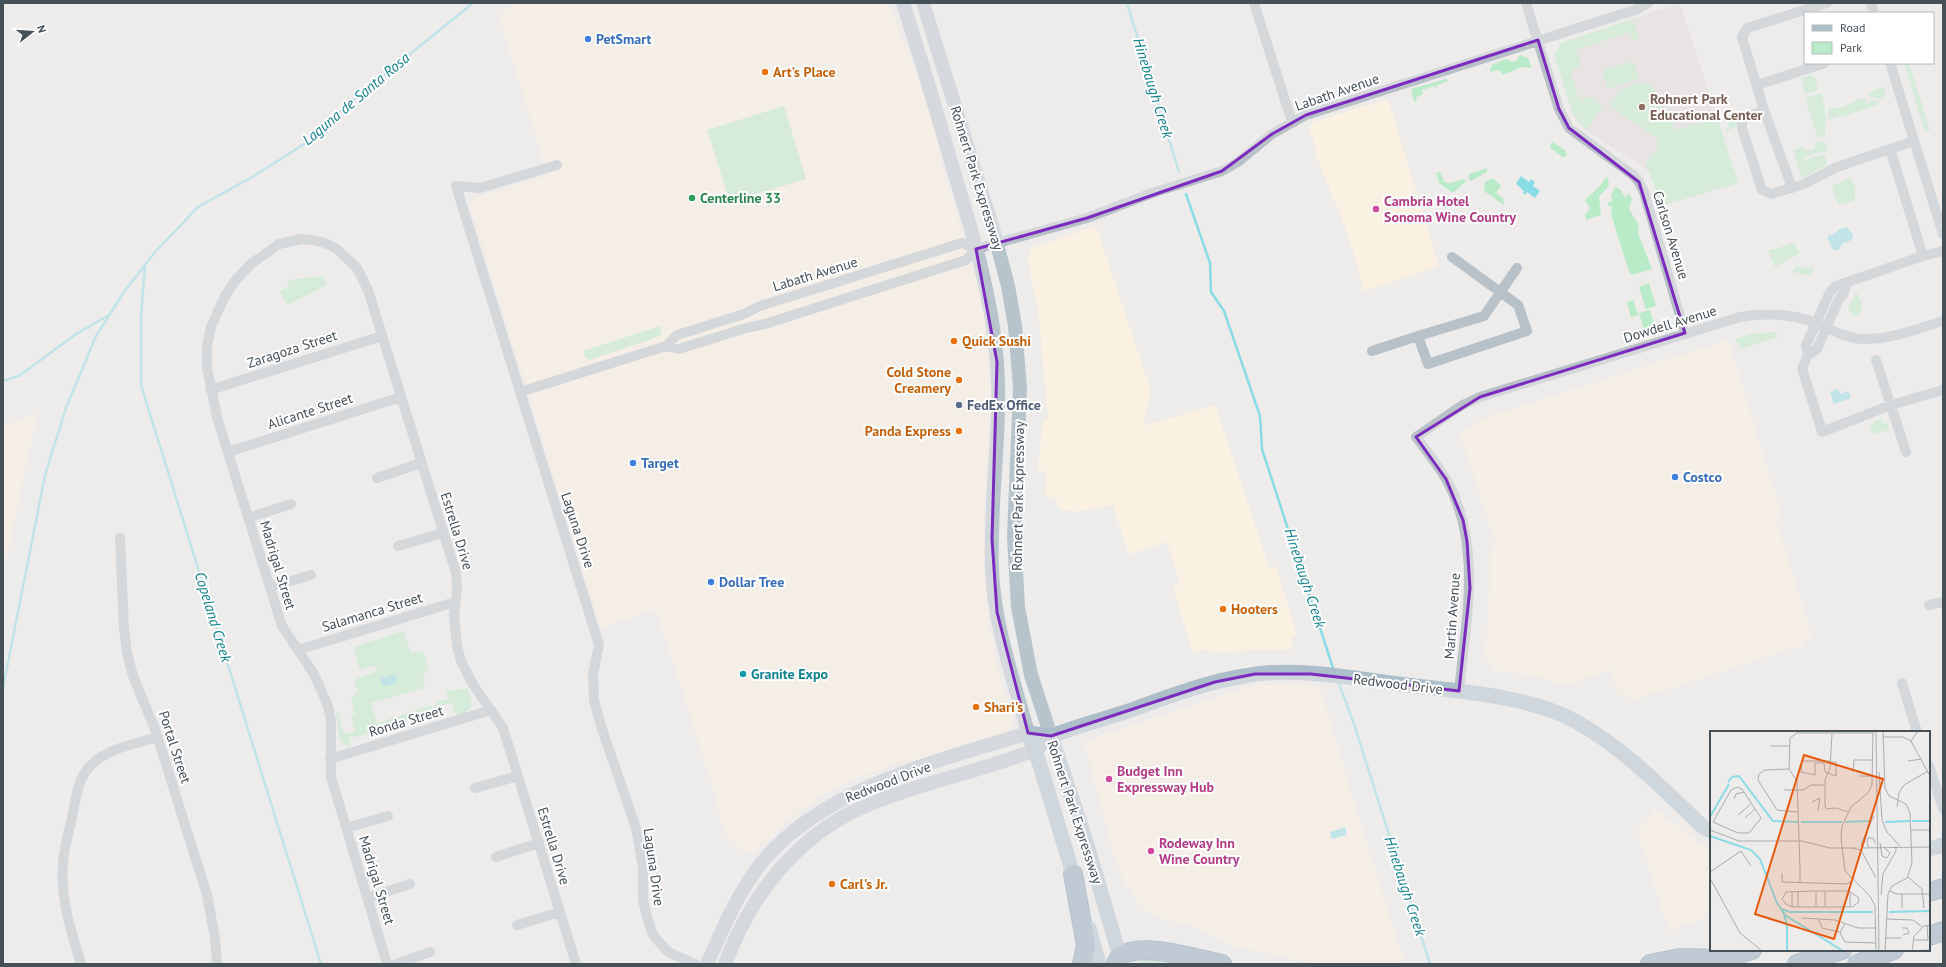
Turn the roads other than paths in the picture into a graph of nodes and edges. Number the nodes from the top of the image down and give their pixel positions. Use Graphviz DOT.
graph roads {
  1 [pos="903,3"];
  2 [pos="923,3"];
  3 [pos="1254,3"];
  4 [pos="1526,3"];
  5 [pos="1648,3"];
  6 [pos="1828,3"];
  7 [pos="1538,40"];
  8 [pos="1822,64"];
  9 [pos="1890,64"];
  10 [pos="1757,85"];
  11 [pos="1764,110"];
  12 [pos="1292,122"];
  13 [pos="1914,141"];
  14 [pos="1890,149"];
  15 [pos="556,165"];
  16 [pos="1792,188"];
  17 [pos="1943,234"];
  18 [pos="997,243"];
  19 [pos="334,248"];
  20 [pos="976,248"];
  21 [pos="1943,251"];
  22 [pos="1923,256"];
  23 [pos="1452,257"];
  24 [pos="1517,268"];
  25 [pos="1846,284"];
  26 [pos="1501,292"];
  27 [pos="1943,321"];
  28 [pos="1815,323"];
  29 [pos="1826,328"];
  30 [pos="1685,333"];
  31 [pos="382,336"];
  32 [pos="1418,336"];
  33 [pos="666,346"];
  34 [pos="1372,351"];
  35 [pos="1808,355"];
  36 [pos="1876,360"];
  37 [pos="210,390"];
  38 [pos="1943,390"];
  39 [pos="520,392"];
  40 [pos="401,397"];
  41 [pos="1891,405"];
  42 [pos="1416,436"];
  43 [pos="228,452"];
  44 [pos="1906,452"];
  45 [pos="421,463"];
  46 [pos="377,478"];
  47 [pos="994,489"];
  48 [pos="1015,490"];
  49 [pos="292,504"];
  50 [pos="248,518"];
  51 [pos="442,533"];
  52 [pos="120,538"];
  53 [pos="398,546"];
  54 [pos="311,574"];
  55 [pos="270,587"];
  56 [pos="455,602"];
  57 [pos="1943,602"];
  58 [pos="1929,605"];
  59 [pos="298,650"];
  60 [pos="1902,683"];
  61 [pos="1459,691"];
  62 [pos="491,710"];
  63 [pos="1917,731"];
  64 [pos="1028,733"];
  65 [pos="1051,736"];
  66 [pos="157,737"];
  67 [pos="1035,750"];
  68 [pos="330,759"];
  69 [pos="1930,768"];
  70 [pos="518,776"];
  71 [pos="475,788"];
  72 [pos="1943,810"];
  73 [pos="388,816"];
  74 [pos="346,828"];
  75 [pos="1710,830"];
  76 [pos="539,843"];
  77 [pos="1943,846"];
  78 [pos="1930,848"];
  79 [pos="496,857"];
  80 [pos="1073,874"];
  81 [pos="410,884"];
  82 [pos="1943,888"];
  83 [pos="1930,892"];
  84 [pos="367,898"];
  85 [pos="560,912"];
  86 [pos="1943,918"];
  87 [pos="1930,923"];
  88 [pos="517,925"];
  89 [pos="1943,931"];
  90 [pos="1930,936"];
  91 [pos="1749,951"];
  92 [pos="1839,951"];
  93 [pos="1891,951"];
  94 [pos="430,952"];
  95 [pos="1725,959"];
  96 [pos="1119,961"];
  97 [pos="81,964"];
  98 [pos="218,964"];
  99 [pos="387,964"];
  100 [pos="396,964"];
  101 [pos="576,964"];
  102 [pos="695,964"];
  103 [pos="707,964"];
  104 [pos="725,964"];
  105 [pos="1082,964"];
  106 [pos="1100,964"];
  107 [pos="1222,964"];
  108 [pos="1650,964"];
  109 [pos="1708,964"];
  110 [pos="1797,964"];
  111 [pos="1857,964"];
  1 -- 20 [label="main road, Rohnert Park Expressway"];
  2 -- 18 [label="main road, Rohnert Park Expressway"];
  3 -- 12 [label="street"];
  4 -- 7 [label="street, Carlson Avenue"];
  5 -- 7 [label="street, Labath Avenue"];
  6 -- 10 [label="street"];
  7 -- 12 [label="street, Labath Avenue"];
  7 -- 30 [label="street, Carlson Avenue"];
  8 -- 10 [label="street"];
  9 -- 13 [label="street"];
  10 -- 11 [label="street"];
  11 -- 16 [label="street"];
  11 -- 16 [label="street"];
  12 -- 18 [label="street, Labath Avenue"];
  13 -- 14 [label="street"];
  13 -- 17 [label="street"];
  14 -- 16 [label="street"];
  14 -- 22 [label="street"];
  15 -- 39 [label="street, Laguna Drive"];
  18 -- 20 [label="street, Labath Avenue"];
  18 -- 48 [label="main road, Rohnert Park Expressway"];
  19 -- 31 [label="street, Estrella Drive"];
  19 -- 37 [label="street, Madrigal Street"];
  20 -- 33 [label="street, Labath Avenue"];
  20 -- 33 [label="street, Labath Avenue"];
  20 -- 47 [label="main road, Rohnert Park Expressway"];
  21 -- 22 [label="street"];
  22 -- 25 [label="street"];
  23 -- 26 [label="street"];
  24 -- 26 [label="street"];
  25 -- 28 [label="street"];
  25 -- 29 [label="street"];
  26 -- 32 [label="street"];
  26 -- 32 [label="street"];
  27 -- 29 [label="street, Dowdell Avenue"];
  28 -- 29 [label="street, Dowdell Avenue"];
  28 -- 30 [label="street, Dowdell Avenue"];
  28 -- 35 [label="street"];
  29 -- 35 [label="street"];
  30 -- 42 [label="street, Dowdell Avenue"];
  31 -- 37 [label="street, Zaragoza Street"];
  31 -- 40 [label="street, Estrella Drive"];
  32 -- 34 [label="street"];
  33 -- 39 [label="street, Labath Avenue"];
  35 -- 41 [label="street"];
  36 -- 41 [label="street"];
  37 -- 43 [label="street, Madrigal Street"];
  38 -- 41 [label="street"];
  39 -- 102 [label="street, Laguna Drive"];
  40 -- 43 [label="street, Alicante Street"];
  40 -- 45 [label="street, Estrella Drive"];
  41 -- 44 [label="street"];
  42 -- 61 [label="street, Martin Avenue"];
  43 -- 50 [label="street, Madrigal Street"];
  45 -- 46 [label="street"];
  45 -- 51 [label="street, Estrella Drive"];
  47 -- 48 [label="main road"];
  47 -- 64 [label="main road, Rohnert Park Expressway"];
  48 -- 65 [label="main road, Rohnert Park Expressway"];
  49 -- 50 [label="street"];
  50 -- 55 [label="street, Madrigal Street"];
  51 -- 53 [label="street"];
  51 -- 56 [label="street, Estrella Drive"];
  52 -- 66 [label="street, Portal Street"];
  54 -- 55 [label="street"];
  55 -- 59 [label="street, Madrigal Street"];
  56 -- 59 [label="street, Salamanca Street"];
  56 -- 62 [label="street, Estrella Drive"];
  57 -- 58 [label="street"];
  59 -- 68 [label="street, Madrigal Street"];
  60 -- 63 [label="street"];
  61 -- 65 [label="main road, Redwood Drive"];
  61 -- 75 [label="main road, Redwood Drive"];
  62 -- 68 [label="street, Ronda Street"];
  62 -- 70 [label="street, Estrella Drive"];
  64 -- 65 [label="main road, Redwood Drive"];
  64 -- 67 [label="main road, Rohnert Park Expressway"];
  64 -- 103 [label="main road, Redwood Drive"];
  65 -- 67 [label="main road, Redwood Drive"];
  65 -- 96 [label="main road, Rohnert Park Expressway"];
  66 -- 97 [label="street"];
  66 -- 98 [label="street, Portal Street"];
  67 -- 80 [label="main road, Rohnert Park Expressway"];
  67 -- 104 [label="main road, Redwood Drive"];
  68 -- 74 [label="street, Madrigal Street"];
  69 -- 72 [label="street"];
  70 -- 71 [label="street"];
  70 -- 76 [label="street, Estrella Drive"];
  73 -- 74 [label="street"];
  74 -- 84 [label="street, Madrigal Street"];
  76 -- 79 [label="street"];
  76 -- 85 [label="street, Estrella Drive"];
  77 -- 78 [label="main road"];
  80 -- 105 [label="highway"];
  80 -- 106 [label="main road, Rohnert Park Expressway"];
  81 -- 84 [label="street"];
  82 -- 83 [label="highway"];
  84 -- 99 [label="street, Madrigal Street"];
  85 -- 88 [label="street"];
  85 -- 101 [label="street, Estrella Drive"];
  86 -- 87 [label="highway"];
  89 -- 90 [label="highway"];
  91 -- 95 [label="highway"];
  92 -- 110 [label="highway"];
  93 -- 111 [label="highway"];
  94 -- 100 [label="street"];
  95 -- 108 [label="highway"];
  95 -- 109 [label="highway"];
  96 -- 107 [label="highway"];
}
